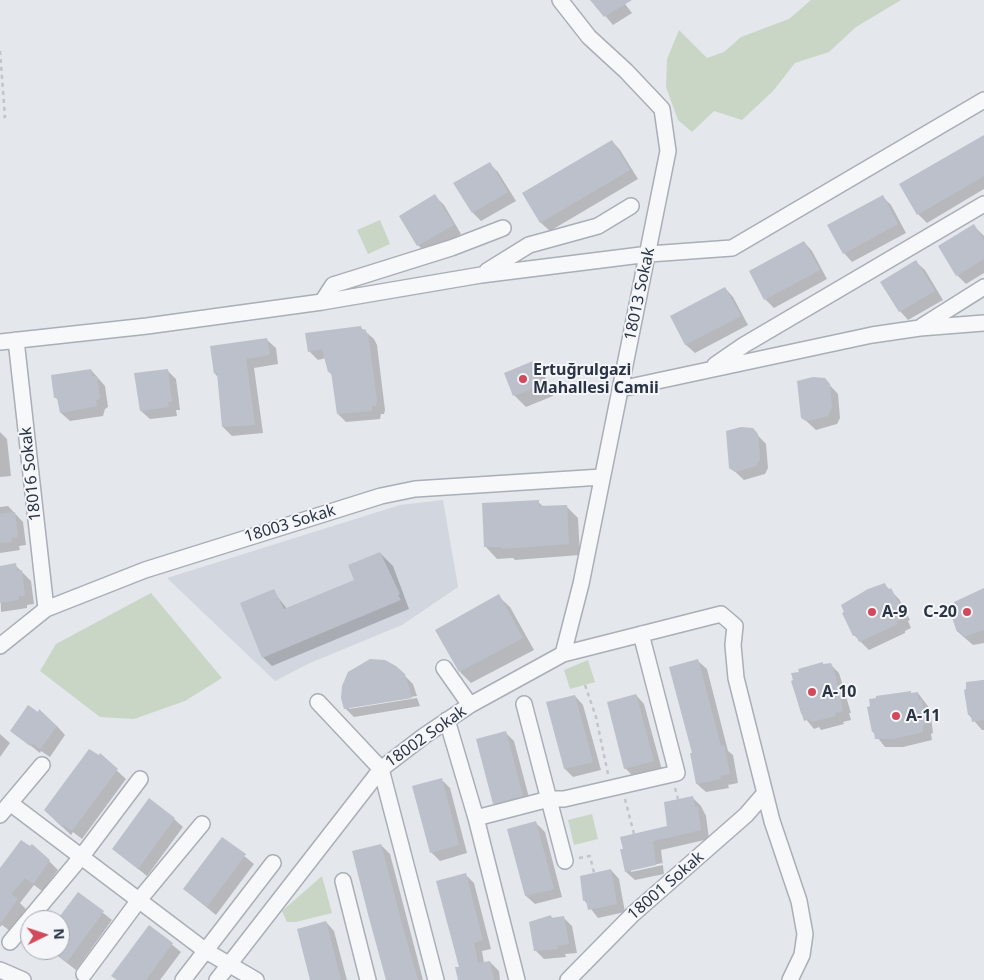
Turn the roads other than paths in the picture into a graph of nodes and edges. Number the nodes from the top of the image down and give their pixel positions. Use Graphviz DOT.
graph roads {
  1 [pos="560,0"];
  2 [pos="984,100"];
  3 [pos="984,204"];
  4 [pos="632,206"];
  5 [pos="503,228"];
  6 [pos="649,254"];
  7 [pos="481,275"];
  8 [pos="984,287"];
  9 [pos="322,302"];
  10 [pos="984,323"];
  11 [pos="920,328"];
  12 [pos="16,340"];
  13 [pos="0,342"];
  14 [pos="710,369"];
  15 [pos="620,389"];
  16 [pos="602,477"];
  17 [pos="46,609"];
  18 [pos="642,634"];
  19 [pos="0,646"];
  20 [pos="563,654"];
  21 [pos="444,668"];
  22 [pos="318,702"];
  23 [pos="524,704"];
  24 [pos="470,705"];
  25 [pos="447,720"];
  26 [pos="42,765"];
  27 [pos="381,769"];
  28 [pos="140,779"];
  29 [pos="765,793"];
  30 [pos="549,799"];
  31 [pos="10,803"];
  32 [pos="0,815"];
  33 [pos="476,818"];
  34 [pos="202,824"];
  35 [pos="82,856"];
  36 [pos="565,861"];
  37 [pos="274,862"];
  38 [pos="343,881"];
  39 [pos="139,900"];
  40 [pos="10,942"];
  41 [pos="206,951"];
  42 [pos="228,965"];
  43 [pos="0,970"];
  44 [pos="84,974"];
  45 [pos="23,980"];
  46 [pos="183,980"];
  47 [pos="217,980"];
  48 [pos="256,980"];
  49 [pos="368,980"];
  50 [pos="436,980"];
  51 [pos="517,980"];
  52 [pos="568,980"];
  53 [pos="790,980"];
  1 -- 6 [label="street, 18013 Sokak"];
  2 -- 6 [label="street"];
  3 -- 14 [label="street"];
  4 -- 7 [label="street"];
  5 -- 9 [label="street"];
  6 -- 7 [label="street"];
  6 -- 15 [label="street, 18013 Sokak"];
  7 -- 9 [label="street"];
  8 -- 11 [label="street"];
  9 -- 12 [label="street"];
  10 -- 11 [label="street"];
  11 -- 14 [label="street"];
  12 -- 13 [label="street"];
  12 -- 17 [label="street, 18016 Sokak"];
  14 -- 15 [label="street"];
  15 -- 16 [label="street, 18013 Sokak"];
  16 -- 17 [label="street, 18003 Sokak"];
  16 -- 20 [label="street, 18013 Sokak"];
  17 -- 19 [label="street, 18003 Sokak"];
  18 -- 20 [label="street, 18002 Sokak"];
  18 -- 29 [label="street, 18002 Sokak"];
  18 -- 30 [label="street"];
  20 -- 24 [label="street, 18002 Sokak"];
  21 -- 24 [label="street"];
  22 -- 27 [label="street"];
  23 -- 30 [label="street"];
  24 -- 25 [label="street, 18002 Sokak"];
  25 -- 27 [label="street, 18002 Sokak"];
  25 -- 33 [label="street"];
  26 -- 31 [label="street"];
  27 -- 42 [label="street, 18002 Sokak"];
  27 -- 50 [label="street"];
  28 -- 35 [label="street"];
  29 -- 52 [label="street, 18001 Sokak"];
  29 -- 53 [label="street"];
  30 -- 33 [label="street"];
  30 -- 36 [label="street"];
  31 -- 32 [label="street"];
  31 -- 35 [label="street"];
  33 -- 51 [label="street"];
  34 -- 39 [label="street"];
  35 -- 39 [label="street"];
  35 -- 40 [label="street"];
  37 -- 41 [label="street"];
  38 -- 49 [label="street"];
  39 -- 41 [label="street"];
  39 -- 44 [label="street"];
  41 -- 42 [label="street"];
  41 -- 46 [label="street"];
  42 -- 47 [label="street, 18002 Sokak"];
  42 -- 48 [label="street"];
  43 -- 45 [label="street"];
}
